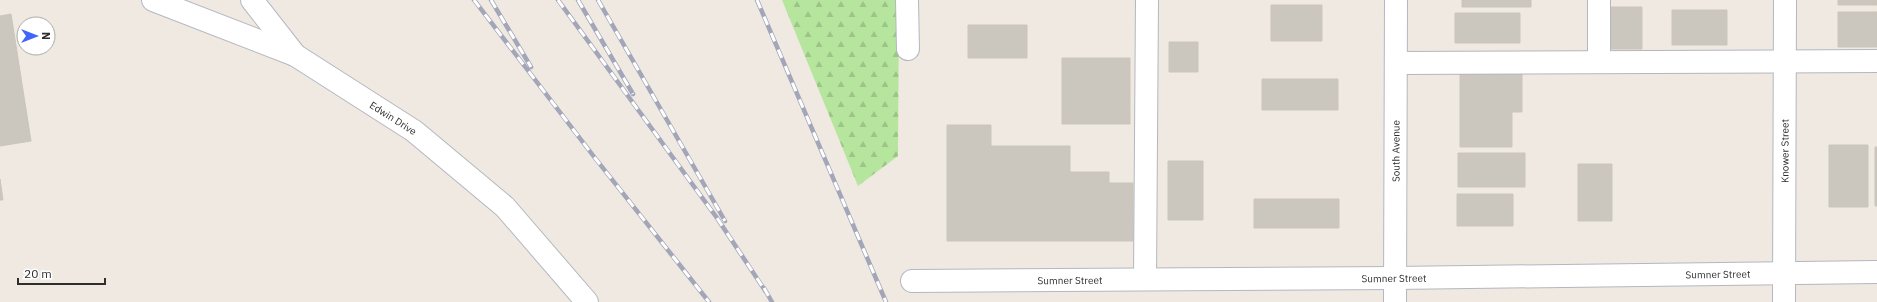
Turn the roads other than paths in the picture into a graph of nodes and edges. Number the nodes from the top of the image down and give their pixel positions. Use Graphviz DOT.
graph roads {
  1 [pos="154,0"];
  2 [pos="252,0"];
  3 [pos="907,0"];
  4 [pos="1147,0"];
  5 [pos="1396,0"];
  6 [pos="1599,0"];
  7 [pos="1786,0"];
  8 [pos="908,48"];
  9 [pos="295,55"];
  10 [pos="1785,61"];
  11 [pos="1877,61"];
  12 [pos="1599,62"];
  13 [pos="1396,63"];
  14 [pos="1784,272"];
  15 [pos="1877,272"];
  16 [pos="1395,278"];
  17 [pos="1145,279"];
  18 [pos="912,281"];
  19 [pos="587,302"];
  20 [pos="1395,302"];
  21 [pos="1784,302"];
  1 -- 9 [label="street, Edwin Drive"];
  2 -- 9 [label="street"];
  3 -- 8 [label="street"];
  4 -- 17 [label="street"];
  5 -- 13 [label="street, South Avenue"];
  6 -- 12 [label="street"];
  7 -- 10 [label="street, Knower Street"];
  9 -- 19 [label="street, Edwin Drive"];
  10 -- 11 [label="street"];
  10 -- 12 [label="street"];
  10 -- 14 [label="street, Knower Street"];
  12 -- 13 [label="street"];
  13 -- 16 [label="street, South Avenue"];
  14 -- 15 [label="street, Sumner Street"];
  14 -- 16 [label="street, Sumner Street"];
  14 -- 21 [label="street, Knower Street"];
  16 -- 17 [label="street, Sumner Street"];
  16 -- 20 [label="street, South Avenue"];
  17 -- 18 [label="street, Sumner Street"];
}
